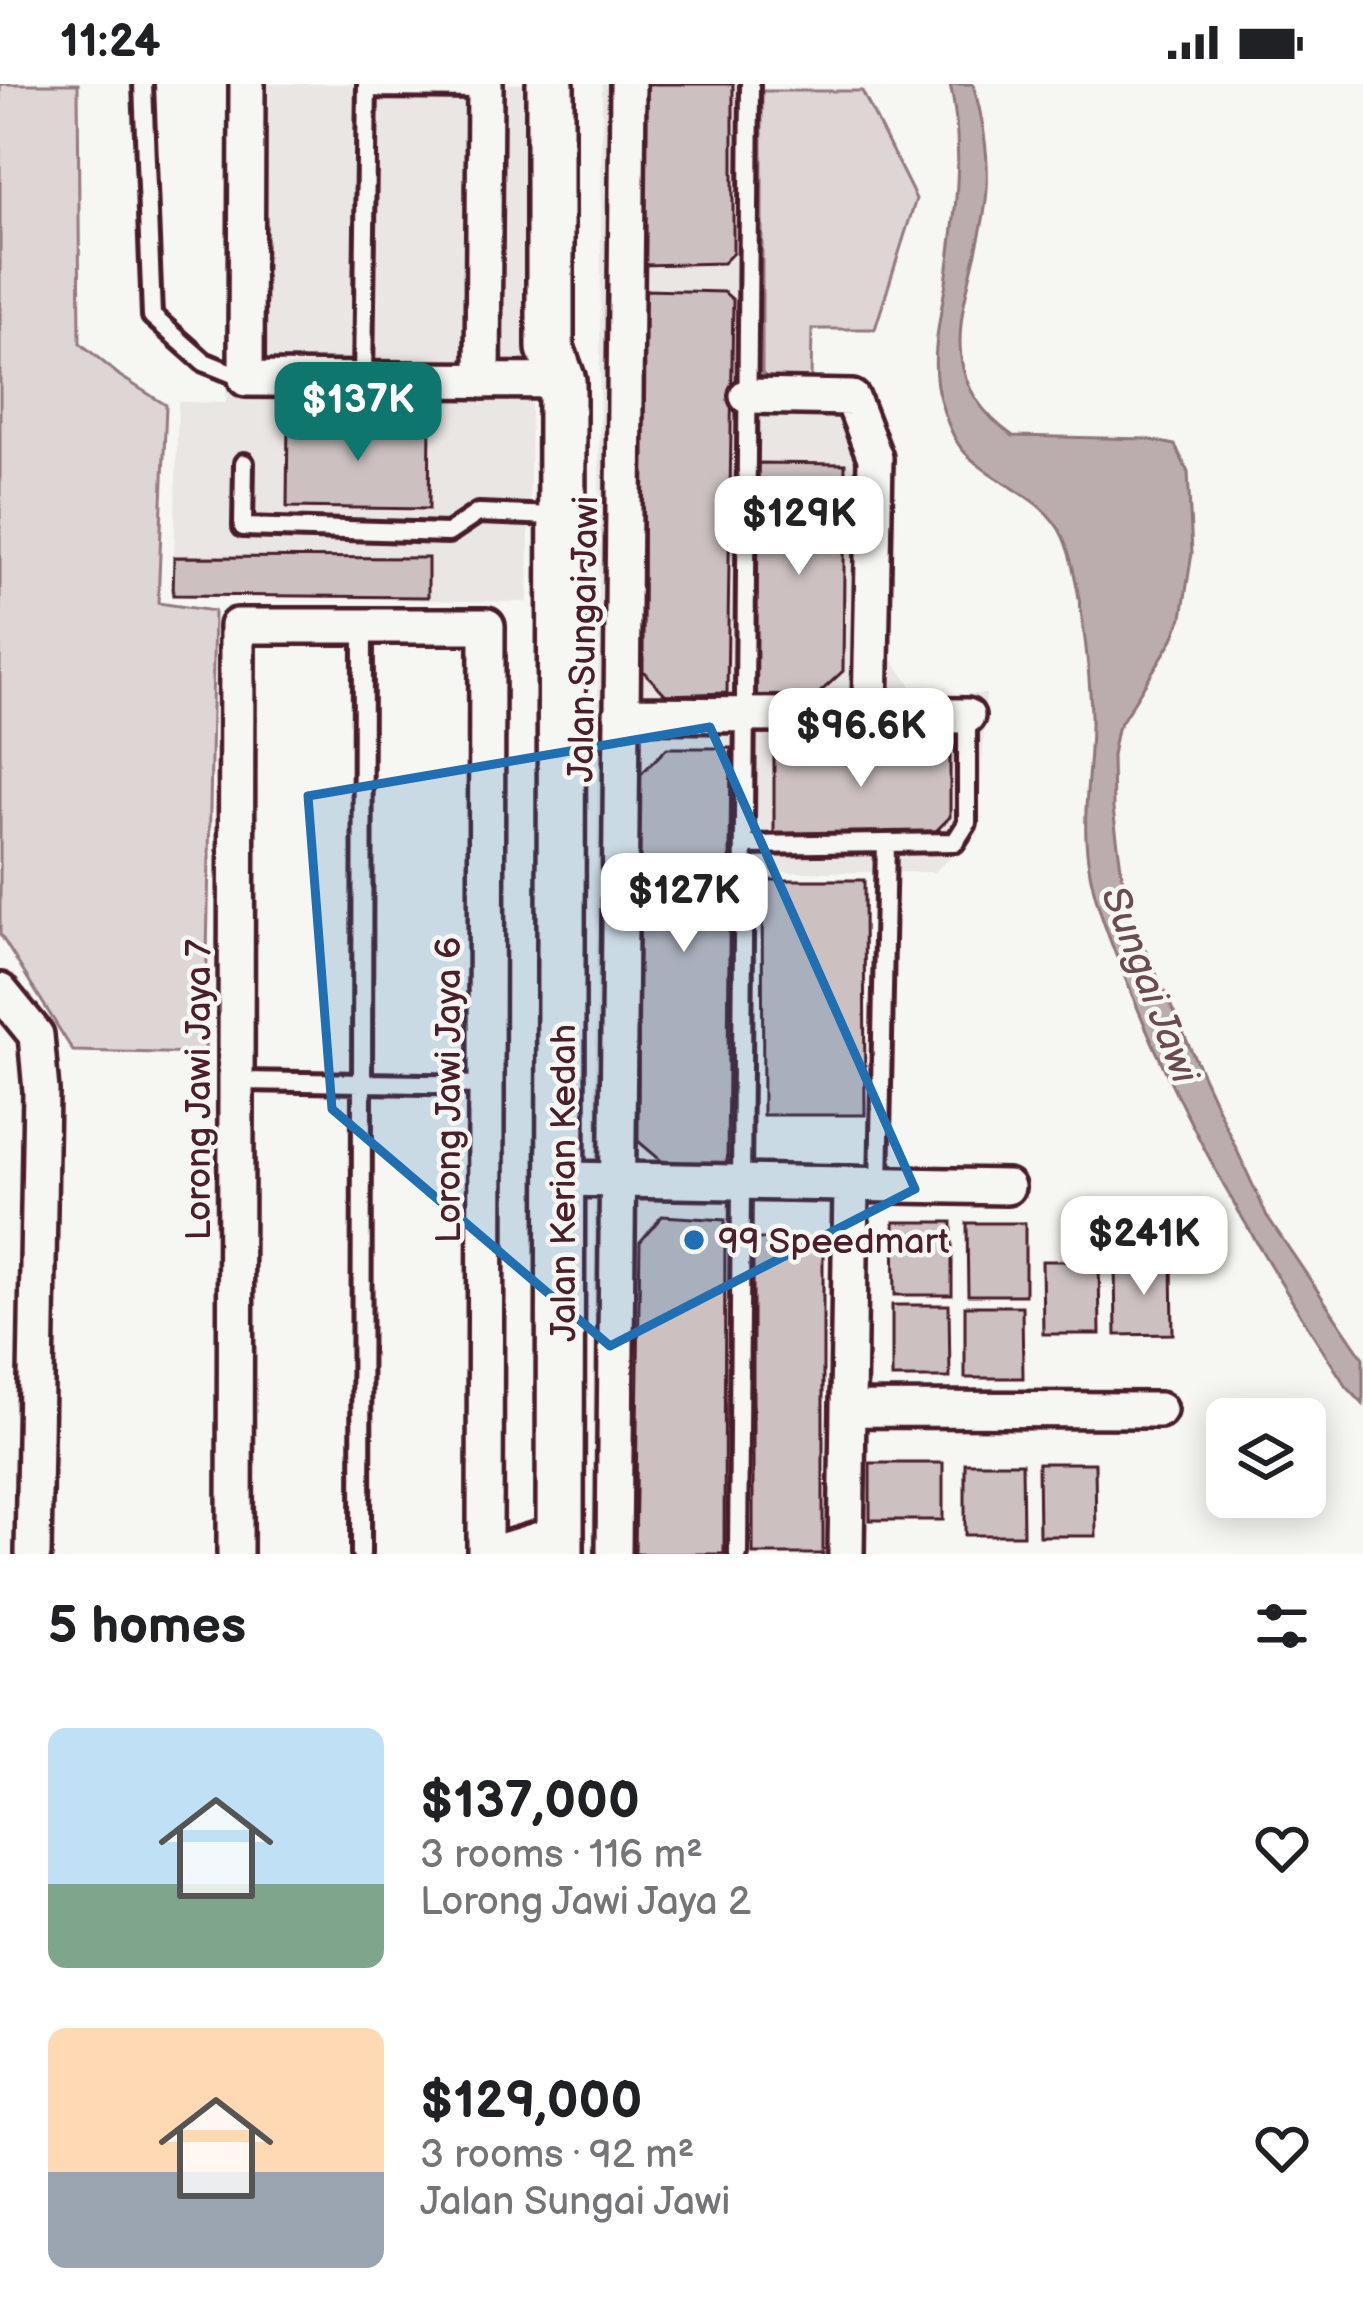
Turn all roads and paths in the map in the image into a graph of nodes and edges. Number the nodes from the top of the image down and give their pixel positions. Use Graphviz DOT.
graph roads {
  1 [pos="143,84"];
  2 [pos="247,84"];
  3 [pos="550,84"];
  4 [pos="576,84"];
  5 [pos="628,84"];
  6 [pos="750,84"];
  7 [pos="367,86"];
  8 [pos="485,86"];
  9 [pos="246,380"];
  10 [pos="362,380"];
  11 [pos="483,380"];
  12 [pos="562,381"];
  13 [pos="748,396"];
  14 [pos="244,463"];
  15 [pos="562,516"];
  16 [pos="363,626"];
  17 [pos="621,715"];
  18 [pos="745,715"];
  19 [pos="870,715"];
  20 [pos="967,716"];
  21 [pos="886,843"];
  22 [pos="744,845"];
  23 [pos="0,991"];
  24 [pos="236,1081"];
  25 [pos="362,1083"];
  26 [pos="486,1085"];
  27 [pos="563,1179"];
  28 [pos="616,1180"];
  29 [pos="741,1182"];
  30 [pos="865,1185"];
  31 [pos="1006,1187"];
  32 [pos="848,1408"];
  33 [pos="1159,1409"];
  34 [pos="560,1544"];
  35 [pos="33,1554"];
  36 [pos="235,1554"];
  37 [pos="361,1554"];
  38 [pos="488,1554"];
  39 [pos="614,1554"];
  40 [pos="738,1554"];
  41 [pos="846,1554"];
  1 -- 9 [label="lane"];
  2 -- 9 [label="street"];
  3 -- 12 [label="main road, Jalan Kerian Kedah"];
  4 -- 12 [label="main road, Jalan Kerian Kedah"];
  5 -- 17 [label="street, Jalan Sungai Jawi"];
  6 -- 13 [label="lane"];
  7 -- 8 [label="lane"];
  7 -- 10 [label="lane"];
  8 -- 11 [label="street"];
  9 -- 10 [label="street"];
  10 -- 11 [label="street"];
  11 -- 12 [label="street"];
  12 -- 15 [label="main road, Jalan Kerian Kedah"];
  13 -- 18 [label="lane"];
  13 -- 19 [label="street"];
  14 -- 15 [label="lane"];
  15 -- 27 [label="main road, Jalan Kerian Kedah"];
  16 -- 24 [label="street, Lorong Jawi Jaya 7"];
  16 -- 25 [label="lane"];
  16 -- 26 [label="street, Lorong Jawi Jaya 6"];
  17 -- 18 [label="street"];
  17 -- 28 [label="street, Jalan Sungai Jawi"];
  18 -- 19 [label="street"];
  18 -- 22 [label="lane"];
  19 -- 20 [label="street"];
  20 -- 21 [label="lane"];
  21 -- 22 [label="lane"];
  21 -- 30 [label="lane"];
  22 -- 29 [label="lane"];
  23 -- 35 [label="street"];
  24 -- 25 [label="lane"];
  24 -- 36 [label="street, Lorong Jawi Jaya 7"];
  25 -- 26 [label="lane"];
  25 -- 37 [label="lane"];
  26 -- 38 [label="street, Lorong Jawi Jaya 6"];
  27 -- 28 [label="street"];
  27 -- 34 [label="main road, Jalan Kerian Kedah"];
  28 -- 29 [label="street"];
  28 -- 39 [label="street, Jalan Sungai Jawi"];
  29 -- 30 [label="street"];
  29 -- 40 [label="lane"];
  30 -- 31 [label="street"];
  30 -- 32 [label="street"];
  32 -- 33 [label="street"];
  32 -- 41 [label="street"];
  34 -- 38 [label="street"];
}
